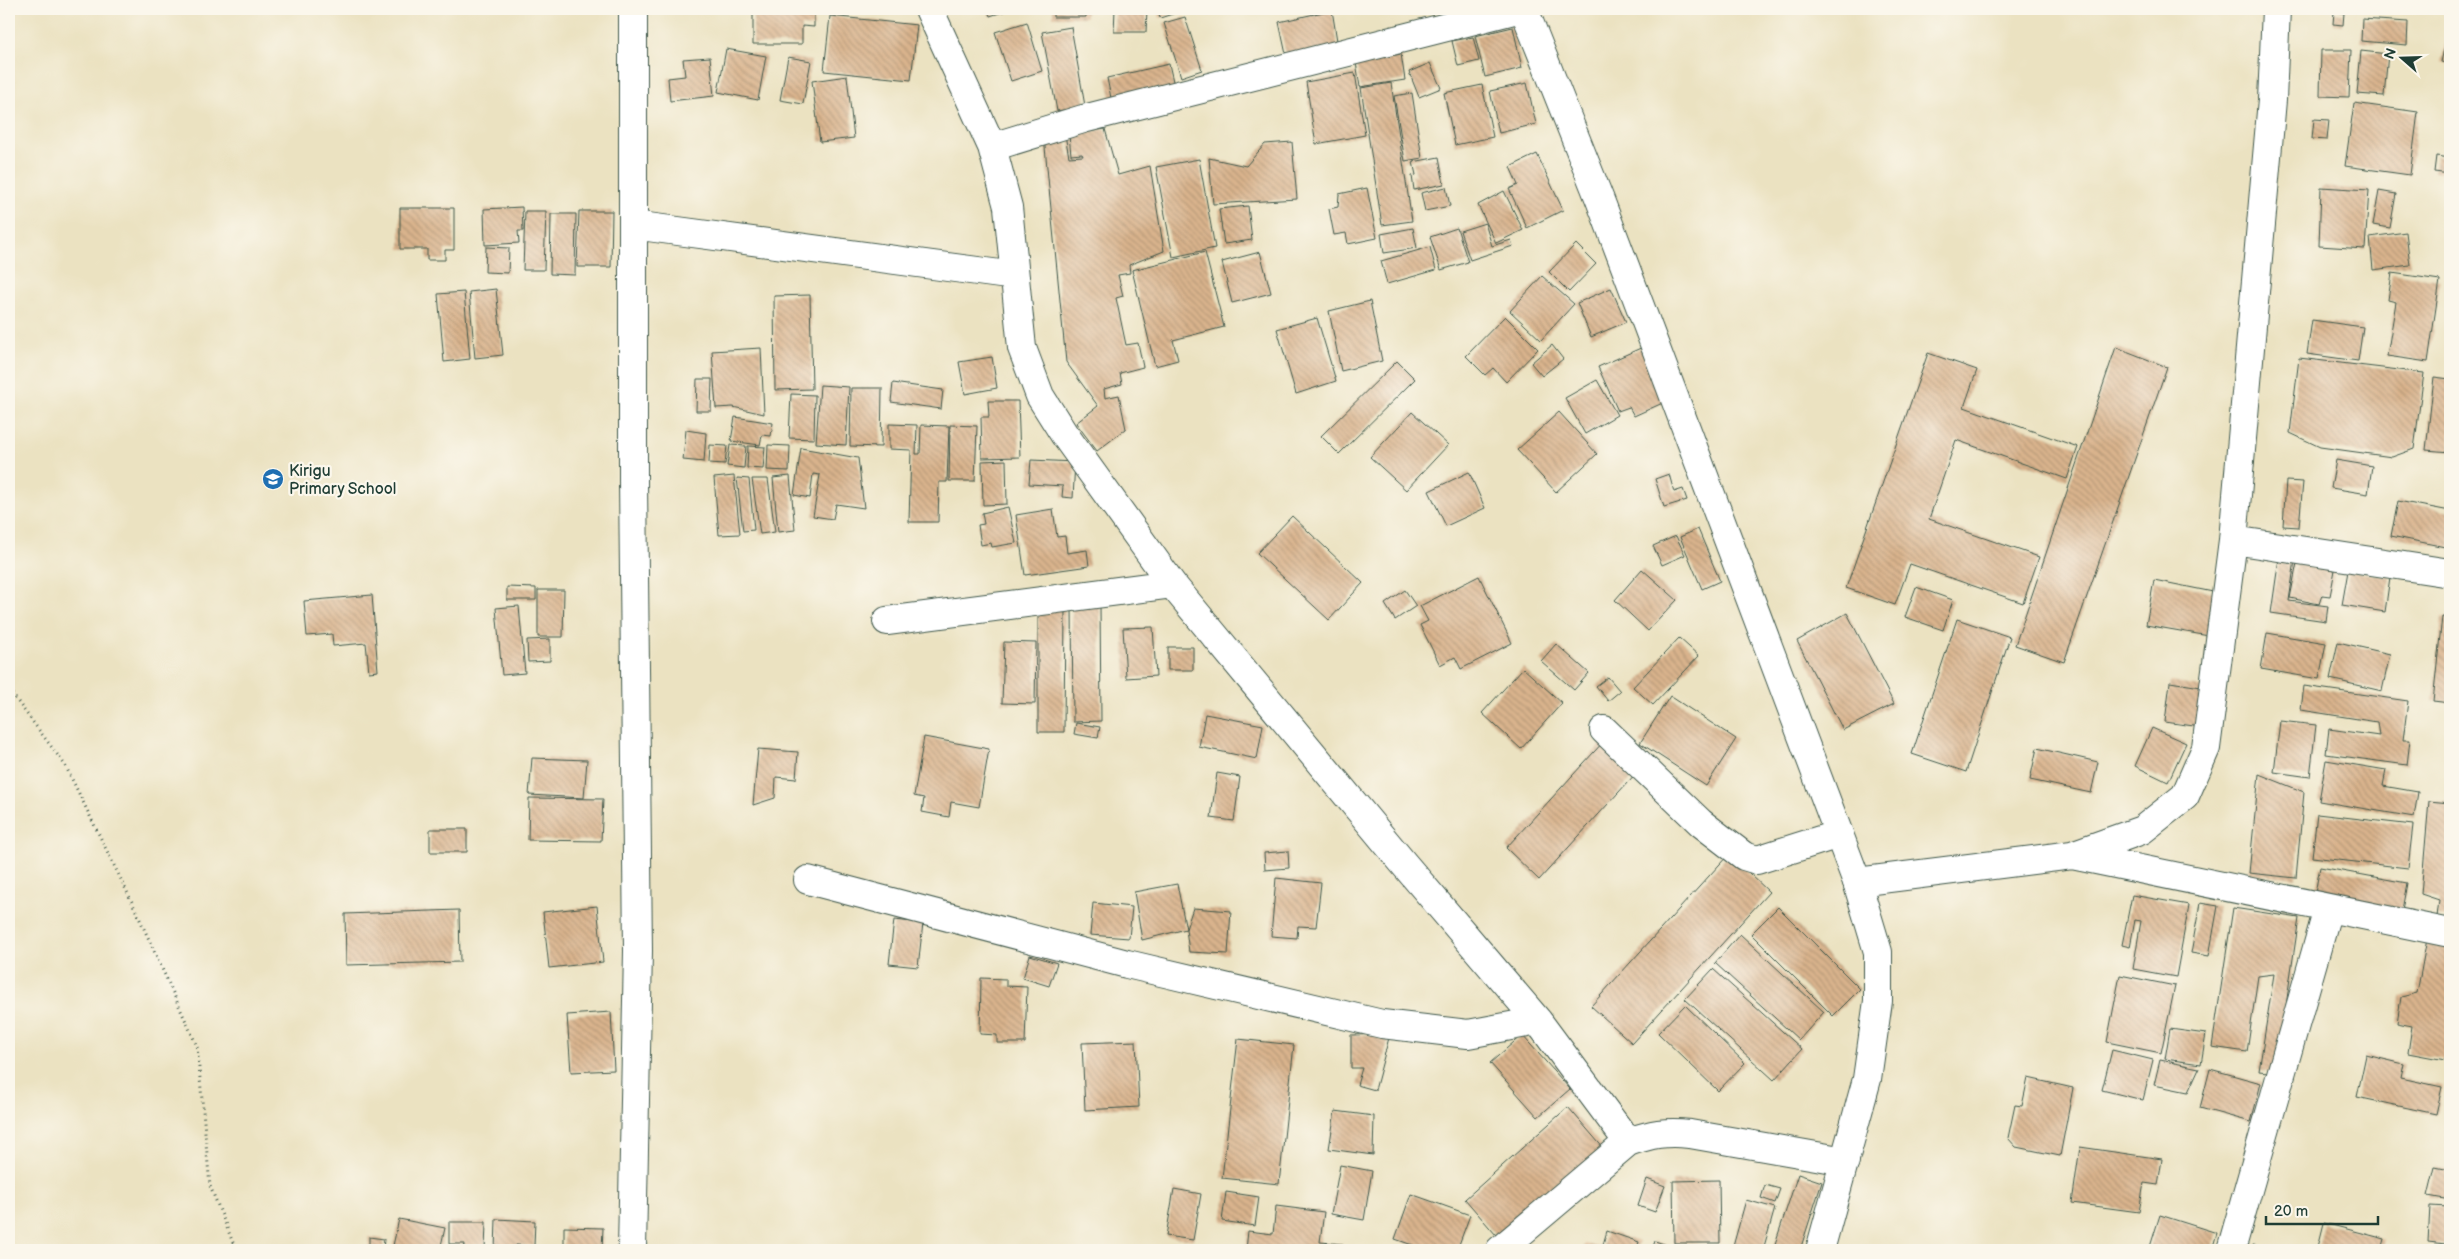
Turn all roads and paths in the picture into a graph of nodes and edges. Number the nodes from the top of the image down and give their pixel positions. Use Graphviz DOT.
graph roads {
  1 [pos="632,9"];
  2 [pos="929,9"];
  3 [pos="1518,9"];
  4 [pos="1524,9"];
  5 [pos="2276,9"];
  6 [pos="992,148"];
  7 [pos="633,225"];
  8 [pos="1015,276"];
  9 [pos="2233,540"];
  10 [pos="2450,573"];
  11 [pos="1172,584"];
  12 [pos="887,621"];
  13 [pos="9,690"];
  14 [pos="1604,730"];
  15 [pos="1839,834"];
  16 [pos="2072,855"];
  17 [pos="808,880"];
  18 [pos="1857,882"];
  19 [pos="2328,909"];
  20 [pos="2450,933"];
  21 [pos="1538,1021"];
  22 [pos="1628,1142"];
  23 [pos="1845,1162"];
  24 [pos="236,1250"];
  25 [pos="632,1250"];
  26 [pos="1500,1250"];
  27 [pos="1820,1250"];
  28 [pos="2231,1250"];
  1 -- 7 [label="street"];
  2 -- 6 [label="street"];
  3 -- 6 [label="street"];
  4 -- 15 [label="street"];
  5 -- 9 [label="street"];
  6 -- 8 [label="street"];
  7 -- 8 [label="street"];
  7 -- 25 [label="street"];
  8 -- 11 [label="street"];
  9 -- 10 [label="street"];
  9 -- 16 [label="street"];
  11 -- 12 [label="street"];
  11 -- 21 [label="street"];
  13 -- 24 [label="path"];
  14 -- 15 [label="street"];
  15 -- 18 [label="street"];
  16 -- 18 [label="street"];
  16 -- 19 [label="street"];
  17 -- 21 [label="street"];
  18 -- 23 [label="street"];
  19 -- 20 [label="street"];
  19 -- 28 [label="street"];
  21 -- 22 [label="street"];
  22 -- 23 [label="street"];
  22 -- 26 [label="street"];
  23 -- 27 [label="street"];
}
